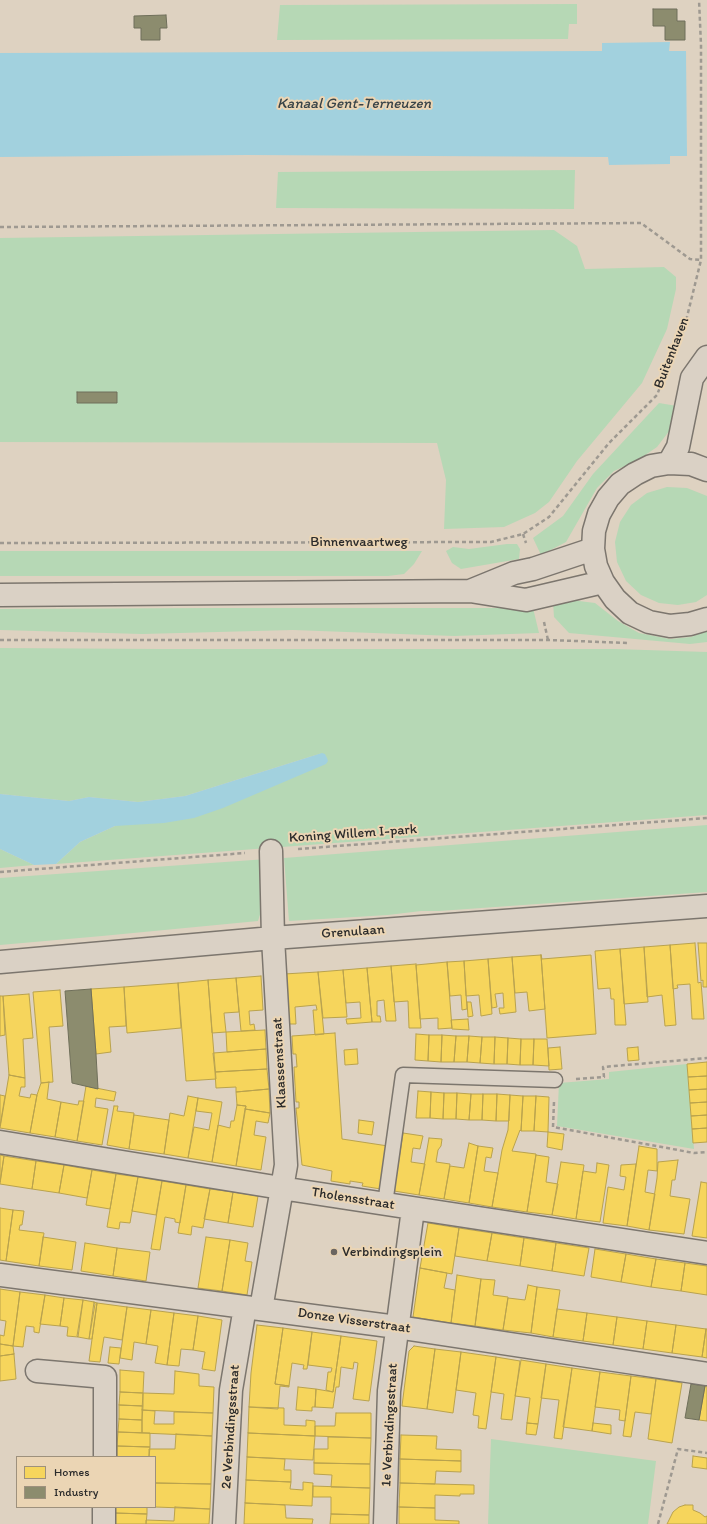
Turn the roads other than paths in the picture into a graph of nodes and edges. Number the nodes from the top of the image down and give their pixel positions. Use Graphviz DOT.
graph roads {
  1 [pos="707,357"];
  2 [pos="669,463"];
  3 [pos="707,470"];
  4 [pos="593,549"];
  5 [pos="603,582"];
  6 [pos="470,591"];
  7 [pos="0,595"];
  8 [pos="707,618"];
  9 [pos="271,850"];
  10 [pos="707,906"];
  11 [pos="273,938"];
  12 [pos="0,962"];
  13 [pos="555,1080"];
  14 [pos="0,1142"];
  15 [pos="281,1188"];
  16 [pos="385,1204"];
  17 [pos="413,1209"];
  18 [pos="707,1253"];
  19 [pos="0,1274"];
  20 [pos="253,1308"];
  21 [pos="397,1327"];
  22 [pos="37,1371"];
  23 [pos="707,1374"];
  24 [pos="105,1456"];
  25 [pos="104,1508"];
  26 [pos="104,1524"];
  27 [pos="224,1524"];
  28 [pos="385,1524"];
  1 -- 2 [label="street, Buitenhaven"];
  2 -- 3 [label="street"];
  2 -- 4 [label="street"];
  4 -- 5 [label="street"];
  4 -- 6 [label="street"];
  5 -- 6 [label="street"];
  5 -- 8 [label="street"];
  6 -- 7 [label="street"];
  9 -- 11 [label="street, Klaassenstraat"];
  10 -- 11 [label="street, Grenulaan"];
  11 -- 12 [label="street, Grenulaan"];
  11 -- 15 [label="street, Klaassenstraat"];
  13 -- 16 [label="lane"];
  14 -- 15 [label="street, Tholensstraat"];
  15 -- 16 [label="street, Tholensstraat"];
  15 -- 20 [label="street"];
  16 -- 17 [label="street, Tholensstraat"];
  17 -- 18 [label="street, Tholensstraat"];
  17 -- 21 [label="street"];
  19 -- 20 [label="street, Donze Visserstraat"];
  20 -- 21 [label="street, Donze Visserstraat"];
  20 -- 27 [label="street, 2e Verbindingsstraat"];
  21 -- 23 [label="street, Donze Visserstraat"];
  21 -- 28 [label="street, 1e Verbindingsstraat"];
  22 -- 24 [label="street"];
  25 -- 26 [label="street"];
}
